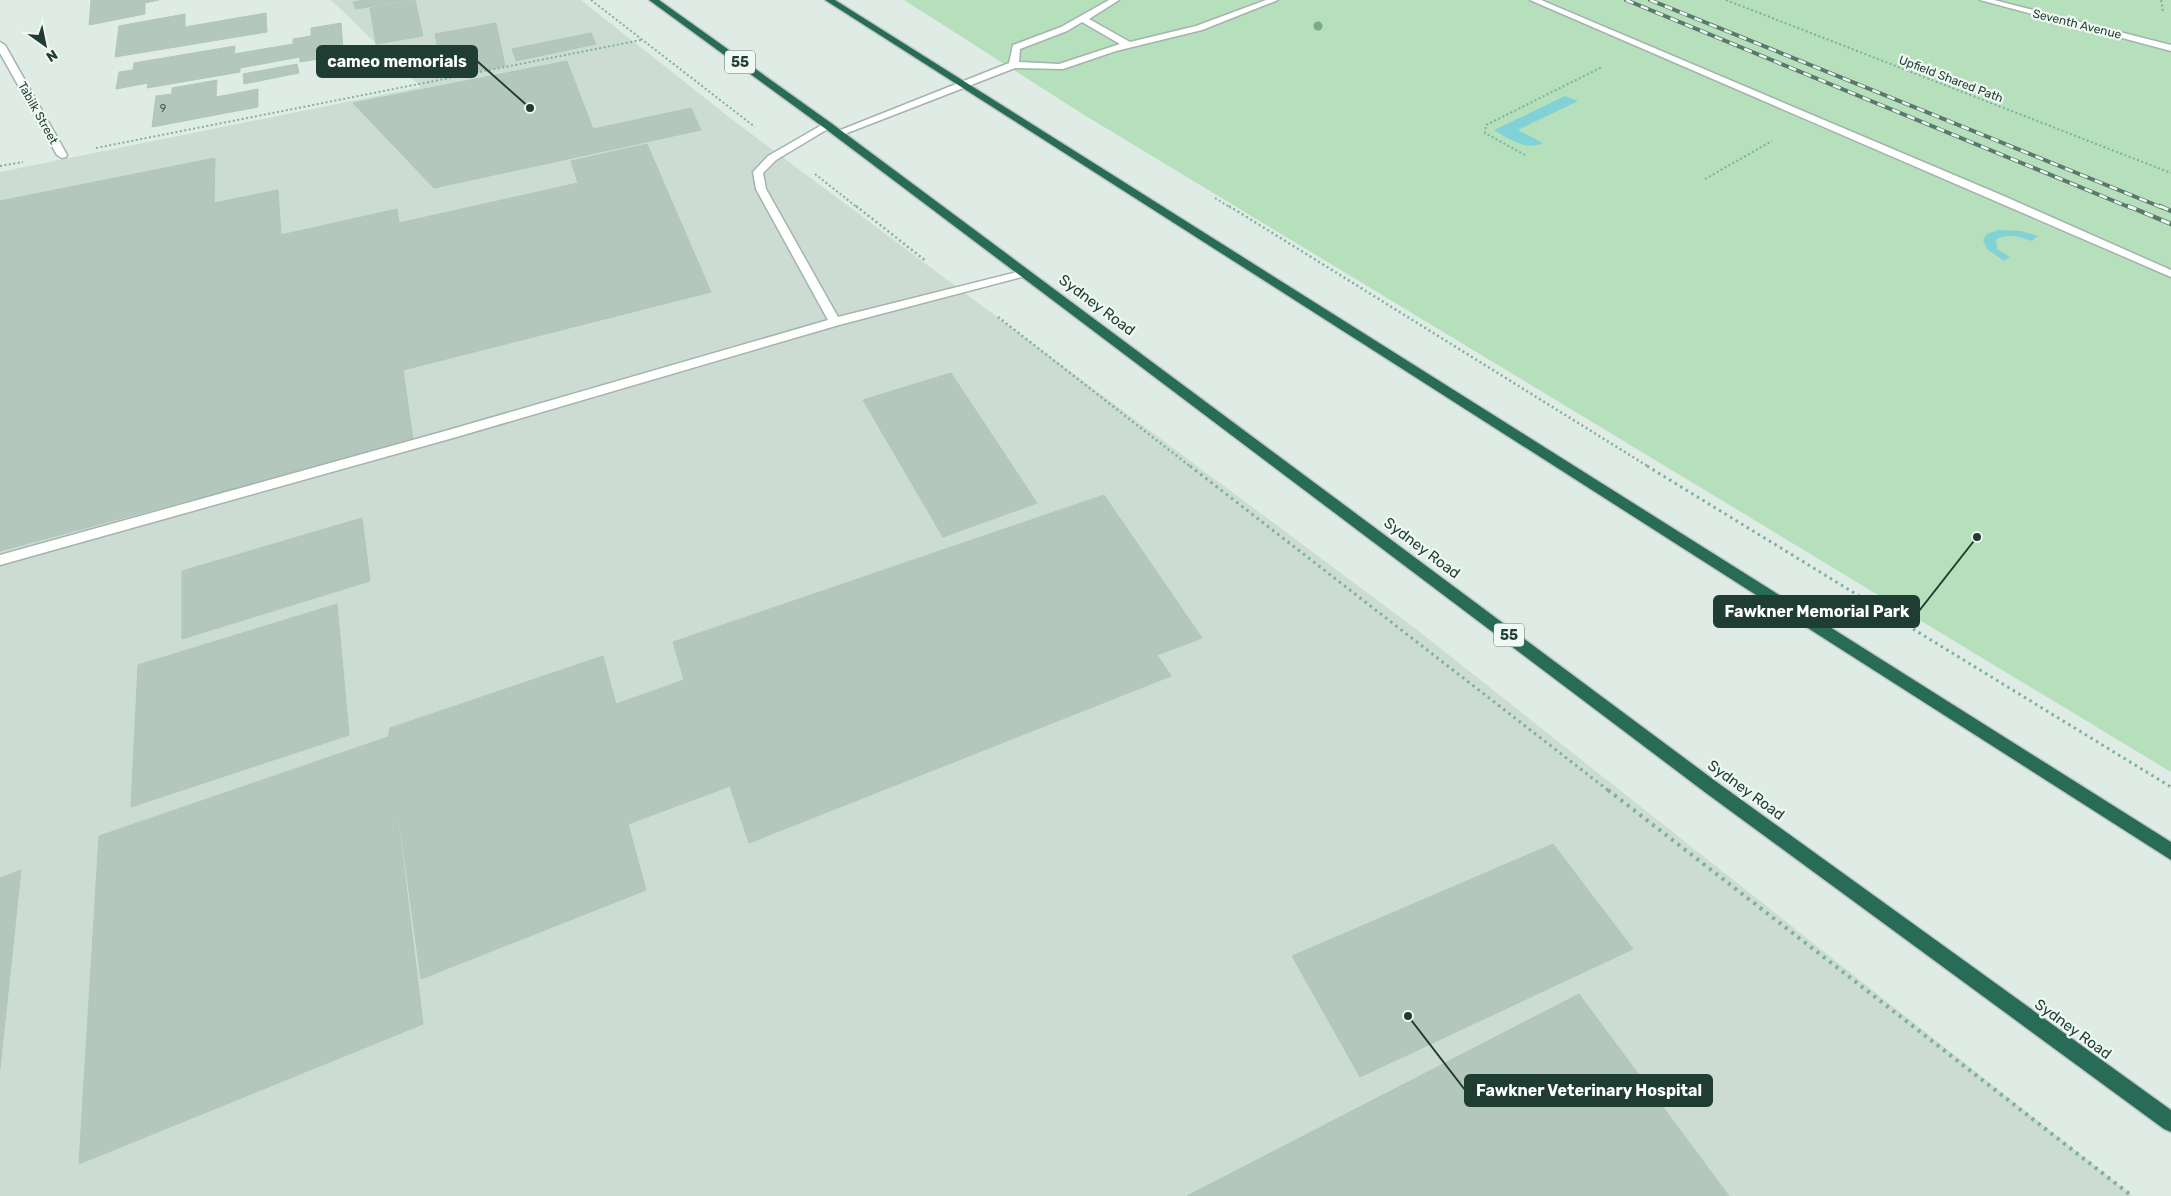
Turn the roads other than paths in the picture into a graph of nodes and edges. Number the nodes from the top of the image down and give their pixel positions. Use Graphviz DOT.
graph roads {
  1 [pos="653,0"];
  2 [pos="829,0"];
  3 [pos="1115,0"];
  4 [pos="1274,0"];
  5 [pos="1534,0"];
  6 [pos="1984,0"];
  7 [pos="1081,18"];
  8 [pos="0,45"];
  9 [pos="1128,45"];
  10 [pos="2171,48"];
  11 [pos="1014,65"];
  12 [pos="963,85"];
  13 [pos="832,129"];
  14 [pos="62,154"];
  15 [pos="1025,273"];
  16 [pos="2171,274"];
  17 [pos="835,322"];
  18 [pos="0,560"];
  19 [pos="2171,852"];
  20 [pos="2171,1122"];
  1 -- 13 [label="highway, Sydney Road / 55"];
  2 -- 12 [label="highway"];
  3 -- 7 [label="street"];
  4 -- 9 [label="street"];
  5 -- 16 [label="street"];
  6 -- 10 [label="street, Seventh Avenue"];
  7 -- 9 [label="street"];
  7 -- 11 [label="street"];
  8 -- 14 [label="street, Tabilk Street"];
  9 -- 11 [label="street"];
  11 -- 12 [label="street"];
  12 -- 13 [label="street"];
  12 -- 19 [label="highway"];
  13 -- 15 [label="highway, Sydney Road / 55"];
  13 -- 17 [label="street"];
  15 -- 17 [label="street"];
  15 -- 20 [label="highway, Sydney Road / 55"];
  17 -- 18 [label="street"];
}
